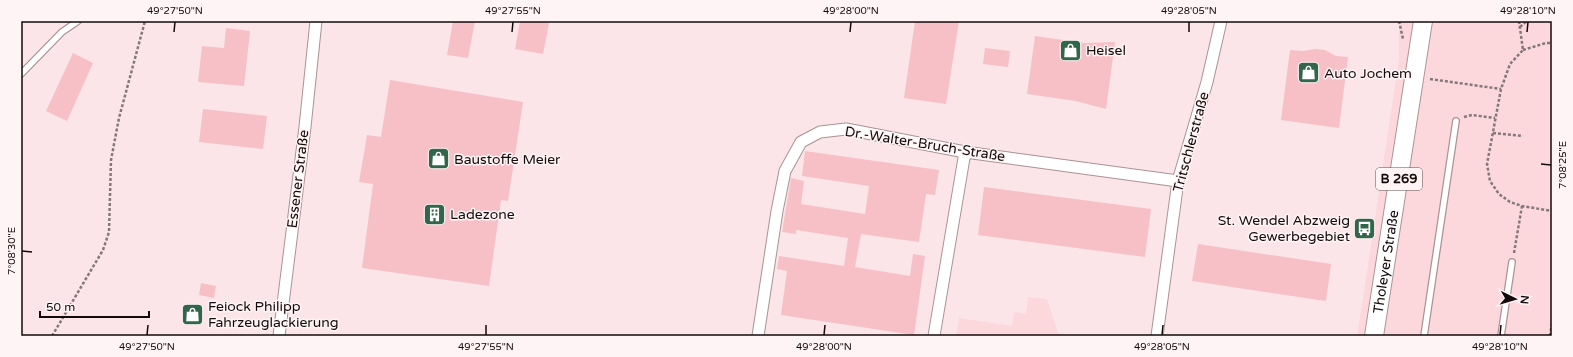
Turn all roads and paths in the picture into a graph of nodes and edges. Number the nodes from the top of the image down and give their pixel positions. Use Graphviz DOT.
graph roads {
  1 [pos="78,21"];
  2 [pos="145,21"];
  3 [pos="316,21"];
  4 [pos="1220,21"];
  5 [pos="1423,21"];
  6 [pos="1519,21"];
  7 [pos="1527,21"];
  8 [pos="1520,27"];
  9 [pos="1552,43"];
  10 [pos="1523,50"];
  11 [pos="21,74"];
  12 [pos="1415,77"];
  13 [pos="1501,89"];
  14 [pos="1495,118"];
  15 [pos="1456,121"];
  16 [pos="1493,133"];
  17 [pos="1524,136"];
  18 [pos="965,152"];
  19 [pos="1178,181"];
  20 [pos="1522,206"];
  21 [pos="1552,211"];
  22 [pos="1512,262"];
  23 [pos="1552,323"];
  24 [pos="52,336"];
  25 [pos="279,336"];
  26 [pos="758,336"];
  27 [pos="934,336"];
  28 [pos="1157,336"];
  29 [pos="1374,336"];
  30 [pos="1424,336"];
  31 [pos="1501,336"];
  32 [pos="1550,336"];
  1 -- 11 [label="lane"];
  2 -- 24 [label="path"];
  3 -- 25 [label="street, Essener Straße"];
  4 -- 19 [label="street, Tritschlerstraße"];
  5 -- 12 [label="main road, Tholeyer Straße / B 269"];
  6 -- 8 [label="path"];
  7 -- 8 [label="path"];
  8 -- 10 [label="path"];
  9 -- 10 [label="path"];
  10 -- 13 [label="path"];
  12 -- 13 [label="path"];
  12 -- 29 [label="main road, Tholeyer Straße / B 269"];
  13 -- 14 [label="path"];
  14 -- 15 [label="path"];
  14 -- 16 [label="path"];
  15 -- 30 [label="lane"];
  16 -- 17 [label="path"];
  16 -- 20 [label="path"];
  18 -- 19 [label="street, Dr.-Walter-Bruch-Straße"];
  18 -- 26 [label="street, Dr.-Walter-Bruch-Straße"];
  18 -- 27 [label="street"];
  19 -- 28 [label="street, Tritschlerstraße"];
  20 -- 21 [label="path"];
  20 -- 22 [label="path"];
  22 -- 31 [label="lane"];
  23 -- 32 [label="path"];
}
